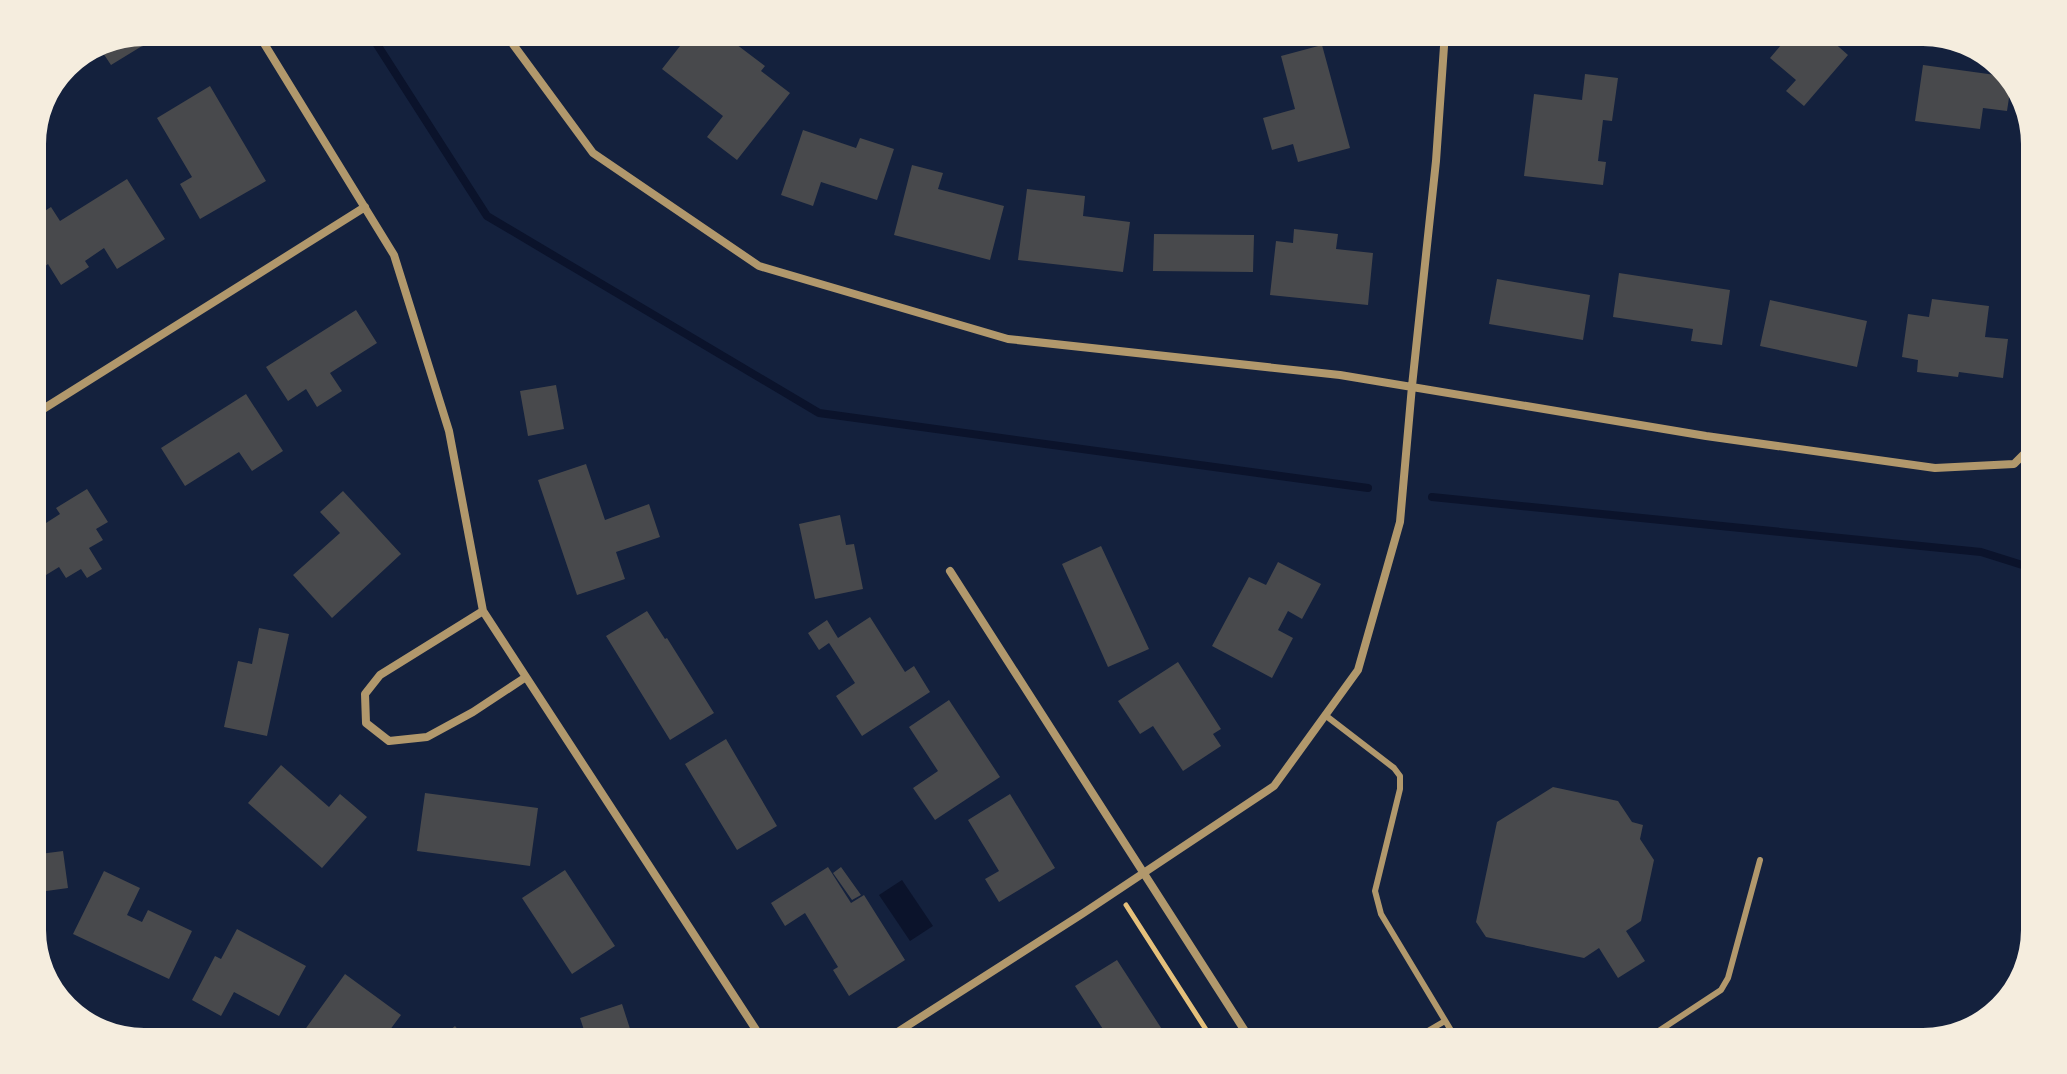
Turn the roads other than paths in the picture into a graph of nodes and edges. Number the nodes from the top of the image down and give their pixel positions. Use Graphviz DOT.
graph roads {
  1 [pos="266,46"];
  2 [pos="514,46"];
  3 [pos="1444,46"];
  4 [pos="365,207"];
  5 [pos="1412,386"];
  6 [pos="46,407"];
  7 [pos="2021,457"];
  8 [pos="950,571"];
  9 [pos="483,611"];
  10 [pos="526,677"];
  11 [pos="1325,715"];
  12 [pos="1760,860"];
  13 [pos="1144,873"];
  14 [pos="1445,1021"];
  15 [pos="755,1028"];
  16 [pos="904,1028"];
  17 [pos="1243,1028"];
  18 [pos="1433,1028"];
  19 [pos="1449,1028"];
  20 [pos="1663,1028"];
  1 -- 4 [label="street"];
  2 -- 5 [label="street"];
  3 -- 5 [label="street"];
  4 -- 6 [label="street"];
  4 -- 9 [label="street"];
  5 -- 7 [label="street"];
  5 -- 11 [label="street"];
  8 -- 13 [label="street"];
  9 -- 10 [label="street"];
  9 -- 10 [label="street"];
  10 -- 15 [label="street"];
  11 -- 13 [label="street"];
  11 -- 14 [label="lane"];
  12 -- 20 [label="lane"];
  13 -- 16 [label="street"];
  13 -- 17 [label="street"];
  14 -- 18 [label="lane"];
  14 -- 19 [label="lane"];
}
